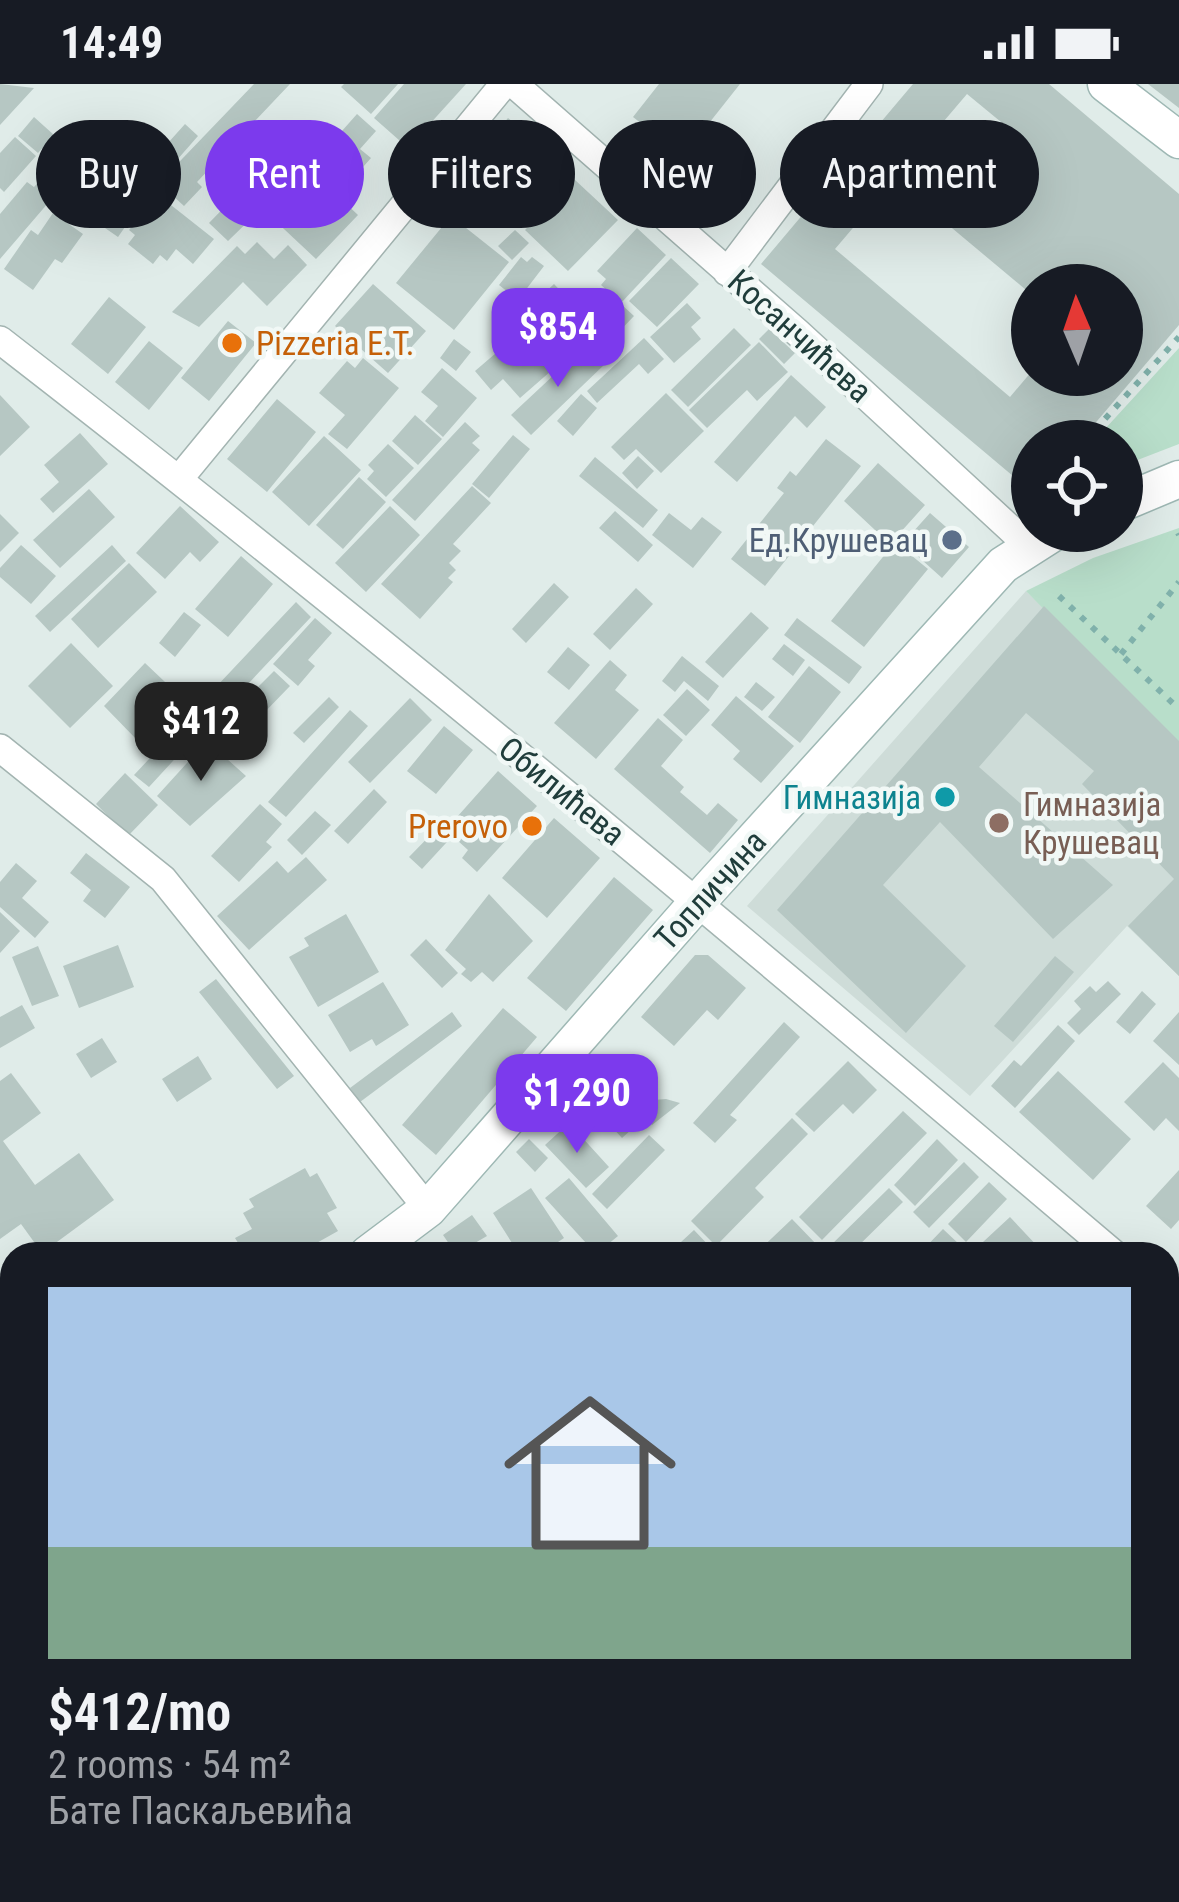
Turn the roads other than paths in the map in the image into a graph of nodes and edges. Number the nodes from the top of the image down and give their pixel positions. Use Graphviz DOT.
graph roads {
  1 [pos="504,84"];
  2 [pos="514,84"];
  3 [pos="869,84"];
  4 [pos="1106,84"];
  5 [pos="1179,140"];
  6 [pos="727,272"];
  7 [pos="0,340"];
  8 [pos="179,479"];
  9 [pos="1179,479"];
  10 [pos="1143,494"];
  11 [pos="1011,512"];
  12 [pos="1022,552"];
  13 [pos="0,748"];
  14 [pos="698,902"];
  15 [pos="428,1209"];
  16 [pos="384,1242"];
  17 [pos="1100,1242"];
  1 -- 8 [label="street"];
  2 -- 6 [label="street, Косанчићева"];
  3 -- 6 [label="street"];
  4 -- 5 [label="street"];
  6 -- 11 [label="street, Косанчићева"];
  7 -- 8 [label="street, Обилићева"];
  8 -- 14 [label="street, Обилићева"];
  9 -- 10 [label="street"];
  12 -- 14 [label="street, Топличина"];
  13 -- 15 [label="street"];
  14 -- 15 [label="street, Топличина"];
  14 -- 17 [label="street, Обилићева"];
  15 -- 16 [label="street, Топличина"];
}
